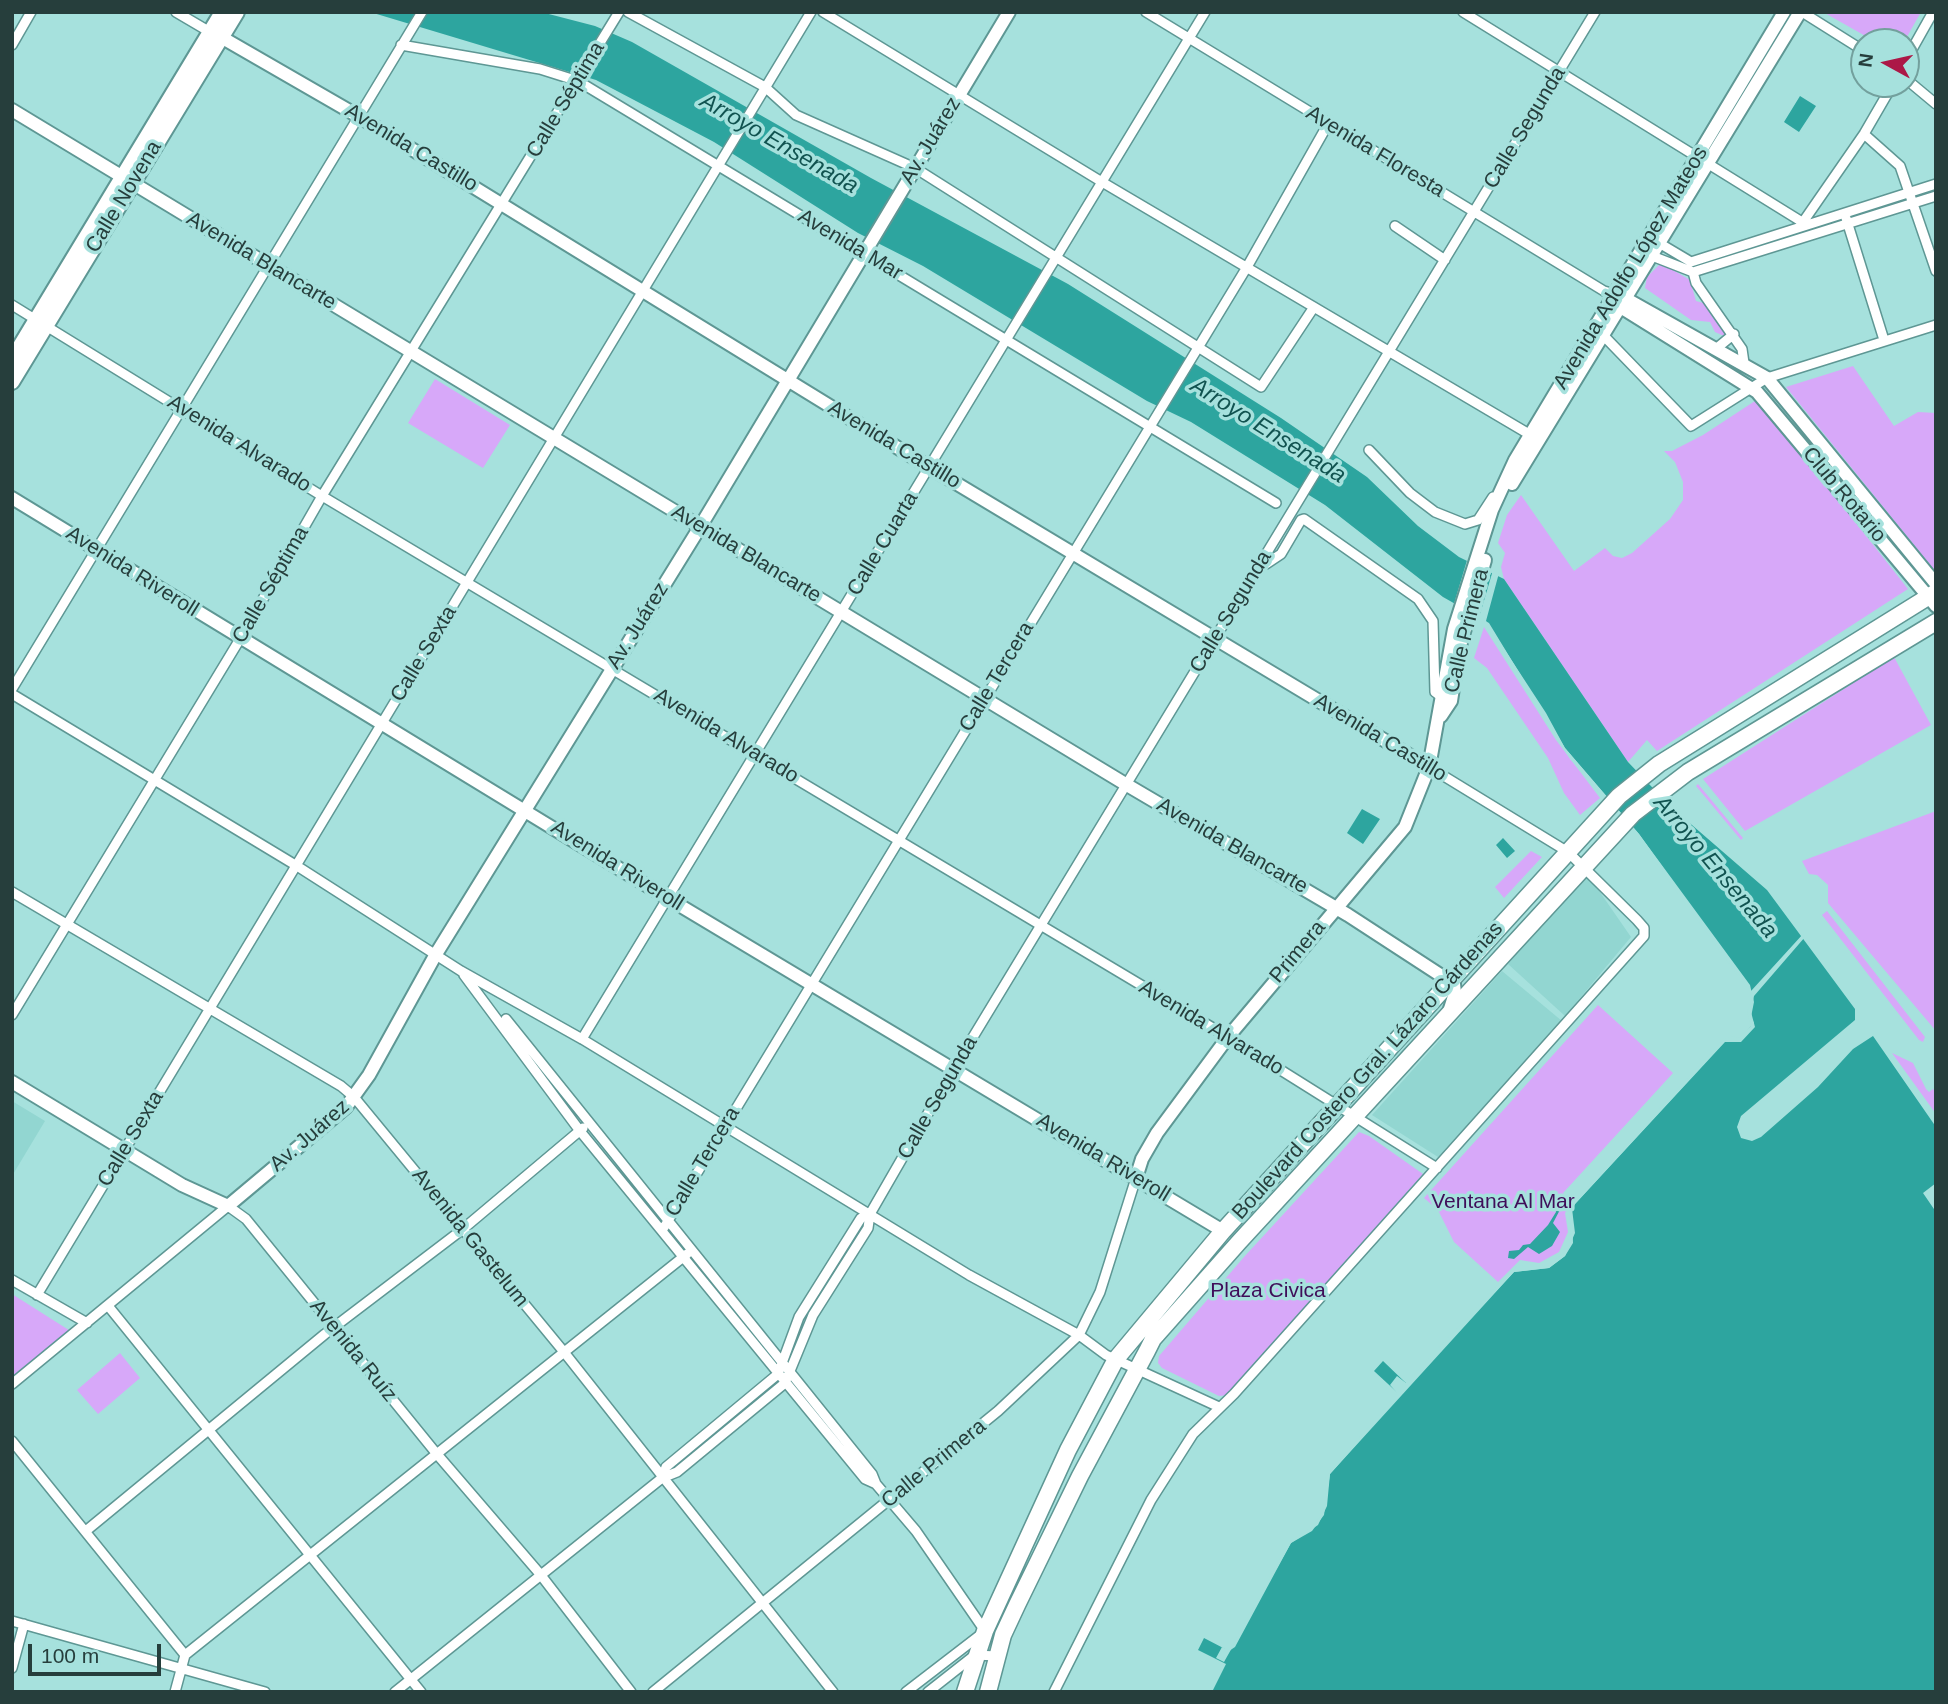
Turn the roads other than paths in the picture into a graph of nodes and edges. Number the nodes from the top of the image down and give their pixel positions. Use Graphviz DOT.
graph roads {
  1 [pos="31,12"];
  2 [pos="176,12"];
  3 [pos="222,12"];
  4 [pos="237,12"];
  5 [pos="422,12"];
  6 [pos="619,12"];
  7 [pos="628,12"];
  8 [pos="811,12"];
  9 [pos="823,12"];
  10 [pos="1009,12"];
  11 [pos="1146,12"];
  12 [pos="1205,12"];
  13 [pos="1463,12"];
  14 [pos="1595,12"];
  15 [pos="1784,12"];
  16 [pos="1801,12"];
  17 [pos="1933,12"];
  18 [pos="216,34"];
  19 [pos="1920,36"];
  20 [pos="1189,38"];
  21 [pos="1850,42"];
  22 [pos="12,45"];
  23 [pos="401,45"];
  24 [pos="1559,72"];
  25 [pos="578,80"];
  26 [pos="763,91"];
  27 [pos="1920,91"];
  28 [pos="959,96"];
  29 [pos="1885,98"];
  30 [pos="1936,104"];
  31 [pos="12,110"];
  32 [pos="358,116"];
  33 [pos="1328,124"];
  34 [pos="1864,134"];
  35 [pos="1702,160"];
  36 [pos="719,163"];
  37 [pos="915,168"];
  38 [pos="127,180"];
  39 [pos="1102,182"];
  40 [pos="1936,184"];
  41 [pos="1936,196"];
  42 [pos="1912,197"];
  43 [pos="503,204"];
  44 [pos="1844,211"];
  45 [pos="1474,212"];
  46 [pos="1805,223"];
  47 [pos="1848,223"];
  48 [pos="1395,226"];
  49 [pos="1811,237"];
  50 [pos="1659,243"];
  51 [pos="863,254"];
  52 [pos="1652,256"];
  53 [pos="1056,257"];
  54 [pos="1445,260"];
  55 [pos="268,265"];
  56 [pos="1247,267"];
  57 [pos="1936,271"];
  58 [pos="1693,272"];
  59 [pos="643,290"];
  60 [pos="1615,298"];
  61 [pos="12,305"];
  62 [pos="1314,307"];
  63 [pos="41,323"];
  64 [pos="1936,324"];
  65 [pos="1734,334"];
  66 [pos="1008,335"];
  67 [pos="1603,335"];
  68 [pos="1884,340"];
  69 [pos="1196,348"];
  70 [pos="1717,348"];
  71 [pos="413,353"];
  72 [pos="1388,353"];
  73 [pos="12,359"];
  74 [pos="1744,363"];
  75 [pos="1767,378"];
  76 [pos="787,379"];
  77 [pos="12,382"];
  78 [pos="1750,387"];
  79 [pos="182,408"];
  80 [pos="1152,420"];
  81 [pos="1533,437"];
  82 [pos="554,438"];
  83 [pos="1369,450"];
  84 [pos="929,467"];
  85 [pos="1506,487"];
  86 [pos="323,496"];
  87 [pos="12,498"];
  88 [pos="1276,503"];
  89 [pos="700,527"];
  90 [pos="96,551"];
  91 [pos="1072,552"];
  92 [pos="1263,559"];
  93 [pos="468,580"];
  94 [pos="1934,594"];
  95 [pos="842,613"];
  96 [pos="1936,622"];
  97 [pos="240,639"];
  98 [pos="1215,639"];
  99 [pos="613,668"];
  100 [pos="12,692"];
  101 [pos="984,698"];
  102 [pos="1446,700"];
  103 [pos="1440,718"];
  104 [pos="382,723"];
  105 [pos="756,754"];
  106 [pos="1429,767"];
  107 [pos="154,780"];
  108 [pos="1127,785"];
  109 [pos="526,810"];
  110 [pos="899,840"];
  111 [pos="1568,852"];
  112 [pos="1584,865"];
  113 [pos="296,866"];
  114 [pos="12,892"];
  115 [pos="669,899"];
  116 [pos="1335,907"];
  117 [pos="65,924"];
  118 [pos="1042,926"];
  119 [pos="436,954"];
  120 [pos="461,971"];
  121 [pos="1449,980"];
  122 [pos="812,984"];
  123 [pos="519,1004"];
  124 [pos="209,1009"];
  125 [pos="1449,1012"];
  126 [pos="12,1014"];
  127 [pos="503,1023"];
  128 [pos="1228,1037"];
  129 [pos="582,1039"];
  130 [pos="953,1070"];
  131 [pos="12,1082"];
  132 [pos="354,1097"];
  133 [pos="1337,1105"];
  134 [pos="1354,1115"];
  135 [pos="588,1124"];
  136 [pos="726,1126"];
  137 [pos="580,1131"];
  138 [pos="125,1150"];
  139 [pos="1437,1168"];
  140 [pos="1136,1178"];
  141 [pos="228,1206"];
  142 [pos="867,1219"];
  143 [pos="665,1225"];
  144 [pos="463,1229"];
  145 [pos="1223,1231"];
  146 [pos="692,1250"];
  147 [pos="683,1257"];
  148 [pos="12,1280"];
  149 [pos="37,1295"];
  150 [pos="109,1307"];
  151 [pos="87,1323"];
  152 [pos="334,1328"];
  153 [pos="1079,1335"];
  154 [pos="564,1352"];
  155 [pos="1115,1359"];
  156 [pos="783,1361"];
  157 [pos="1136,1370"];
  158 [pos="792,1372"];
  159 [pos="778,1374"];
  160 [pos="785,1383"];
  161 [pos="12,1384"];
  162 [pos="1219,1407"];
  163 [pos="211,1429"];
  164 [pos="12,1441"];
  165 [pos="436,1453"];
  166 [pos="662,1478"];
  167 [pos="876,1484"];
  168 [pos="890,1500"];
  169 [pos="87,1530"];
  170 [pos="313,1554"];
  171 [pos="540,1574"];
  172 [pos="763,1603"];
  173 [pos="12,1621"];
  174 [pos="24,1624"];
  175 [pos="985,1631"];
  176 [pos="1003,1635"];
  177 [pos="186,1655"];
  178 [pos="975,1655"];
  179 [pos="997,1656"];
  180 [pos="12,1668"];
  181 [pos="182,1669"];
  182 [pos="411,1679"];
  183 [pos="175,1692"];
  184 [pos="265,1692"];
  185 [pos="395,1692"];
  186 [pos="421,1692"];
  187 [pos="631,1692"];
  188 [pos="653,1692"];
  189 [pos="833,1692"];
  190 [pos="906,1692"];
  191 [pos="928,1692"];
  192 [pos="965,1692"];
  193 [pos="988,1692"];
  194 [pos="1054,1692"];
  1 -- 22 [label="street"];
  2 -- 18 [label="street, Avenida Castillo"];
  3 -- 18 [label="main road, Calle Novena"];
  4 -- 18 [label="main road, Calle Novena"];
  5 -- 23 [label="street"];
  6 -- 25 [label="street, Calle Séptima"];
  7 -- 26 [label="street"];
  8 -- 26 [label="street, Calle Sexta"];
  9 -- 28 [label="street"];
  10 -- 28 [label="main road, Av. Juárez"];
  11 -- 20 [label="street, Avenida Floresta"];
  12 -- 20 [label="street, Calle Cuarta"];
  13 -- 24 [label="street"];
  14 -- 24 [label="street, Calle Segunda"];
  15 -- 35 [label="main road, Avenida Adolfo López Mateos"];
  16 -- 21 [label="street"];
  16 -- 35 [label="main road, Avenida Adolfo López Mateos"];
  17 -- 19 [label="street"];
  18 -- 32 [label="main road, Avenida Castillo"];
  18 -- 38 [label="main road, Calle Novena"];
  20 -- 33 [label="street, Avenida Floresta"];
  20 -- 39 [label="street, Calle Cuarta"];
  23 -- 25 [label="street, Avenida Mar"];
  23 -- 32 [label="street"];
  24 -- 35 [label="street"];
  24 -- 45 [label="street, Calle Segunda"];
  25 -- 36 [label="street, Avenida Mar"];
  25 -- 43 [label="street, Calle Séptima"];
  26 -- 36 [label="street, Calle Sexta"];
  26 -- 37 [label="street"];
  27 -- 30 [label="street"];
  28 -- 37 [label="main road, Av. Juárez"];
  28 -- 39 [label="street"];
  29 -- 34 [label="street"];
  31 -- 38 [label="main road, Avenida Blancarte"];
  32 -- 43 [label="main road, Avenida Castillo"];
  32 -- 55 [label="street"];
  33 -- 45 [label="street, Avenida Floresta"];
  33 -- 56 [label="street, Calle Tercera"];
  34 -- 42 [label="street"];
  34 -- 46 [label="street"];
  35 -- 46 [label="street"];
  35 -- 50 [label="main road, Avenida Adolfo López Mateos"];
  35 -- 60 [label="main road, Avenida Adolfo López Mateos"];
  36 -- 51 [label="street, Avenida Mar"];
  36 -- 59 [label="street, Calle Sexta"];
  37 -- 51 [label="main road, Av. Juárez"];
  37 -- 53 [label="street"];
  38 -- 55 [label="main road, Avenida Blancarte"];
  38 -- 63 [label="main road, Calle Novena"];
  39 -- 53 [label="street, Calle Cuarta"];
  39 -- 56 [label="street"];
  40 -- 42 [label="street"];
  41 -- 42 [label="street"];
  42 -- 44 [label="street"];
  42 -- 47 [label="street"];
  42 -- 57 [label="street"];
  43 -- 59 [label="main road, Avenida Castillo"];
  43 -- 71 [label="street, Calle Séptima"];
  44 -- 46 [label="street"];
  44 -- 47 [label="street"];
  45 -- 54 [label="street, Calle Segunda"];
  45 -- 60 [label="street, Avenida Floresta"];
  46 -- 49 [label="street"];
  46 -- 50 [label="street"];
  47 -- 49 [label="street"];
  47 -- 68 [label="street"];
  48 -- 54 [label="street"];
  49 -- 58 [label="street"];
  50 -- 52 [label="main road, Avenida Adolfo López Mateos"];
  51 -- 66 [label="street, Avenida Mar"];
  51 -- 76 [label="main road, Av. Juárez"];
  52 -- 58 [label="street"];
  52 -- 60 [label="main road, Avenida Adolfo López Mateos"];
  53 -- 66 [label="street, Calle Cuarta"];
  53 -- 69 [label="street"];
  54 -- 72 [label="street, Calle Segunda"];
  55 -- 71 [label="main road, Avenida Blancarte"];
  55 -- 79 [label="street"];
  56 -- 62 [label="street"];
  56 -- 69 [label="street, Calle Tercera"];
  58 -- 65 [label="street"];
  59 -- 76 [label="main road, Avenida Castillo"];
  59 -- 82 [label="street, Calle Sexta"];
  60 -- 67 [label="main road, Avenida Adolfo López Mateos"];
  60 -- 70 [label="main road, Avenida Floresta"];
  60 -- 78 [label="main road, Avenida Floresta"];
  60 -- 81 [label="main road, Avenida Adolfo López Mateos"];
  61 -- 63 [label="street, Avenida Alvarado"];
  62 -- 69 [label="street"];
  62 -- 72 [label="street"];
  63 -- 73 [label="main road, Calle Novena"];
  63 -- 77 [label="main road, Calle Novena"];
  63 -- 79 [label="street, Avenida Alvarado"];
  64 -- 68 [label="street"];
  65 -- 70 [label="street"];
  65 -- 74 [label="street"];
  66 -- 80 [label="street, Avenida Mar"];
  66 -- 84 [label="street, Calle Cuarta"];
  67 -- 78 [label="street"];
  67 -- 81 [label="main road, Avenida Adolfo López Mateos"];
  68 -- 75 [label="street"];
  69 -- 80 [label="street, Calle Tercera"];
  70 -- 74 [label="main road, Avenida Floresta"];
  71 -- 82 [label="main road, Avenida Blancarte"];
  71 -- 86 [label="street, Calle Séptima"];
  72 -- 81 [label="street"];
  72 -- 92 [label="street, Calle Segunda"];
  74 -- 75 [label="main road, Avenida Floresta"];
  75 -- 78 [label="street"];
  75 -- 94 [label="main road, Club Rotario"];
  76 -- 84 [label="main road, Avenida Castillo"];
  76 -- 89 [label="main road, Av. Juárez"];
  78 -- 94 [label="main road, Club Rotario"];
  79 -- 86 [label="street, Avenida Alvarado"];
  79 -- 90 [label="street"];
  80 -- 88 [label="street, Avenida Mar"];
  80 -- 91 [label="street, Calle Tercera"];
  81 -- 85 [label="main road, Calle Primera"];
  82 -- 89 [label="main road, Avenida Blancarte"];
  82 -- 93 [label="street, Calle Sexta"];
  83 -- 85 [label="street"];
  84 -- 91 [label="main road, Avenida Castillo"];
  84 -- 95 [label="street, Calle Cuarta"];
  85 -- 102 [label="main road, Calle Primera"];
  86 -- 93 [label="street, Avenida Alvarado"];
  86 -- 97 [label="street, Calle Séptima"];
  87 -- 90 [label="main road, Avenida Riveroll"];
  89 -- 95 [label="main road, Avenida Blancarte"];
  89 -- 99 [label="main road, Av. Juárez"];
  90 -- 97 [label="main road, Avenida Riveroll"];
  90 -- 100 [label="street"];
  91 -- 98 [label="main road, Avenida Castillo"];
  91 -- 101 [label="street, Calle Tercera"];
  92 -- 98 [label="street, Calle Segunda"];
  92 -- 102 [label="street"];
  93 -- 99 [label="street, Avenida Alvarado"];
  93 -- 104 [label="street, Calle Sexta"];
  94 -- 111 [label="highway, Boulevard Costero Gral. Lázaro Cárdenas"];
  95 -- 101 [label="main road, Avenida Blancarte"];
  95 -- 105 [label="street, Calle Cuarta"];
  96 -- 112 [label="highway, Boulevard Costero Gral. Lázaro Cárdenas"];
  97 -- 104 [label="main road, Avenida Riveroll"];
  97 -- 107 [label="street, Calle Séptima"];
  98 -- 106 [label="main road, Avenida Castillo"];
  98 -- 108 [label="street, Calle Segunda"];
  99 -- 105 [label="street, Avenida Alvarado"];
  99 -- 109 [label="main road, Av. Juárez"];
  100 -- 107 [label="street"];
  101 -- 108 [label="main road, Avenida Blancarte"];
  101 -- 110 [label="street, Calle Tercera"];
  102 -- 103 [label="main road, Calle Primera"];
  103 -- 106 [label="main road, Primera"];
  104 -- 109 [label="main road, Avenida Riveroll"];
  104 -- 113 [label="street, Calle Sexta"];
  105 -- 110 [label="street, Avenida Alvarado"];
  105 -- 115 [label="street, Calle Cuarta"];
  106 -- 111 [label="street, Avenida Castillo"];
  106 -- 116 [label="main road, Primera"];
  107 -- 113 [label="street"];
  107 -- 117 [label="street, Calle Séptima"];
  108 -- 116 [label="main road, Avenida Blancarte"];
  108 -- 118 [label="street, Calle Segunda"];
  109 -- 115 [label="main road, Avenida Riveroll"];
  109 -- 119 [label="main road, Av. Juárez"];
  110 -- 118 [label="street, Avenida Alvarado"];
  110 -- 122 [label="street, Calle Tercera"];
  111 -- 112 [label="street, Avenida Castillo"];
  111 -- 121 [label="highway, Boulevard Costero Gral. Lázaro Cárdenas"];
  112 -- 125 [label="highway, Boulevard Costero Gral. Lázaro Cárdenas"];
  112 -- 139 [label="street, Avenida Castillo"];
  113 -- 119 [label="street"];
  113 -- 124 [label="street, Calle Sexta"];
  114 -- 117 [label="street, Avenida Gastelum"];
  115 -- 122 [label="main road, Avenida Riveroll"];
  115 -- 129 [label="street, Calle Cuarta"];
  116 -- 121 [label="main road, Avenida Blancarte"];
  116 -- 128 [label="main road, Primera"];
  117 -- 124 [label="street, Avenida Gastelum"];
  117 -- 126 [label="street, Calle Séptima"];
  118 -- 128 [label="street, Avenida Alvarado"];
  118 -- 130 [label="street, Calle Segunda"];
  119 -- 120 [label="street"];
  119 -- 132 [label="main road, Av. Juárez"];
  120 -- 123 [label="street"];
  120 -- 127 [label="street"];
  121 -- 125 [label="main road"];
  121 -- 133 [label="highway, Boulevard Costero Gral. Lázaro Cárdenas"];
  122 -- 130 [label="main road, Avenida Riveroll"];
  122 -- 136 [label="street, Calle Tercera"];
  123 -- 127 [label="street"];
  123 -- 129 [label="street"];
  124 -- 132 [label="street, Avenida Gastelum"];
  124 -- 138 [label="street, Calle Sexta"];
  125 -- 134 [label="highway, Boulevard Costero Gral. Lázaro Cárdenas"];
  127 -- 135 [label="street"];
  127 -- 137 [label="street"];
  128 -- 133 [label="street, Avenida Alvarado"];
  128 -- 140 [label="main road, Primera"];
  129 -- 136 [label="street"];
  130 -- 140 [label="main road, Avenida Riveroll"];
  130 -- 142 [label="street, Calle Segunda"];
  131 -- 138 [label="main road, Avenida Ruíz"];
  132 -- 141 [label="main road, Av. Juárez"];
  132 -- 144 [label="street, Avenida Gastelum"];
  133 -- 134 [label="street, Avenida Alvarado"];
  133 -- 145 [label="highway, Boulevard Costero Gral. Lázaro Cárdenas"];
  134 -- 139 [label="street, Avenida Alvarado"];
  134 -- 157 [label="highway, Boulevard Costero Gral. Lázaro Cárdenas"];
  135 -- 137 [label="street"];
  135 -- 143 [label="street"];
  136 -- 142 [label="street"];
  136 -- 143 [label="street, Calle Tercera"];
  137 -- 143 [label="street"];
  137 -- 144 [label="street"];
  138 -- 141 [label="main road, Avenida Ruíz"];
  138 -- 149 [label="street, Calle Sexta"];
  139 -- 162 [label="street"];
  140 -- 145 [label="main road, Avenida Riveroll"];
  140 -- 153 [label="street, Calle Primera"];
  141 -- 150 [label="street"];
  141 -- 152 [label="street, Avenida Ruíz"];
  142 -- 153 [label="street"];
  142 -- 156 [label="street, Calle Segunda"];
  142 -- 158 [label="street, Calle Segunda"];
  143 -- 146 [label="street"];
  143 -- 147 [label="street"];
  144 -- 152 [label="street"];
  144 -- 154 [label="street, Avenida Gastelum"];
  145 -- 155 [label="highway, Boulevard Costero Gral. Lázaro Cárdenas"];
  146 -- 147 [label="street, Calle Tercera"];
  146 -- 156 [label="street"];
  147 -- 154 [label="street, Calle Tercera"];
  147 -- 159 [label="street"];
  148 -- 149 [label="street"];
  149 -- 151 [label="street"];
  150 -- 151 [label="street"];
  150 -- 163 [label="street"];
  151 -- 161 [label="street"];
  152 -- 163 [label="street"];
  152 -- 165 [label="street, Avenida Ruíz"];
  153 -- 155 [label="street"];
  153 -- 168 [label="street, Calle Primera"];
  154 -- 165 [label="street, Calle Tercera"];
  154 -- 166 [label="street, Avenida Gastelum"];
  155 -- 157 [label="street"];
  155 -- 175 [label="highway, Boulevard Costero Gral. Lázaro Cárdenas"];
  156 -- 158 [label="street"];
  156 -- 159 [label="street, Calle Segunda"];
  157 -- 162 [label="street"];
  157 -- 176 [label="highway, Boulevard Costero Gral. Lázaro Cárdenas"];
  158 -- 160 [label="street, Calle Segunda"];
  158 -- 167 [label="street"];
  159 -- 160 [label="street"];
  159 -- 166 [label="street, Calle Segunda"];
  160 -- 166 [label="street, Calle Segunda"];
  160 -- 167 [label="street"];
  162 -- 194 [label="street"];
  163 -- 169 [label="street"];
  163 -- 170 [label="street"];
  164 -- 169 [label="street"];
  165 -- 170 [label="street, Calle Tercera"];
  165 -- 171 [label="street, Avenida Ruíz"];
  166 -- 171 [label="street, Calle Segunda"];
  166 -- 172 [label="street, Avenida Gastelum"];
  167 -- 168 [label="street"];
  168 -- 172 [label="street, Calle Primera"];
  168 -- 175 [label="street"];
  169 -- 177 [label="street"];
  170 -- 177 [label="street, Calle Tercera"];
  170 -- 182 [label="street"];
  171 -- 182 [label="street, Calle Segunda"];
  171 -- 187 [label="street, Avenida Ruíz"];
  172 -- 188 [label="street, Calle Primera"];
  172 -- 189 [label="street, Avenida Gastelum"];
  173 -- 174 [label="street"];
  174 -- 180 [label="street"];
  174 -- 181 [label="street"];
  175 -- 176 [label="street"];
  175 -- 178 [label="highway, Boulevard Costero Gral. Lázaro Cárdenas"];
  175 -- 190 [label="street"];
  176 -- 179 [label="highway, Boulevard Costero Gral. Lázaro Cárdenas"];
  177 -- 181 [label="street"];
  178 -- 179 [label="street"];
  178 -- 191 [label="street"];
  178 -- 192 [label="highway, Boulevard Costero Gral. Lázaro Cárdenas"];
  179 -- 193 [label="highway, Boulevard Costero Gral. Lázaro Cárdenas"];
  181 -- 183 [label="street"];
  181 -- 184 [label="street"];
  182 -- 185 [label="street, Calle Segunda"];
  182 -- 186 [label="street"];
}
